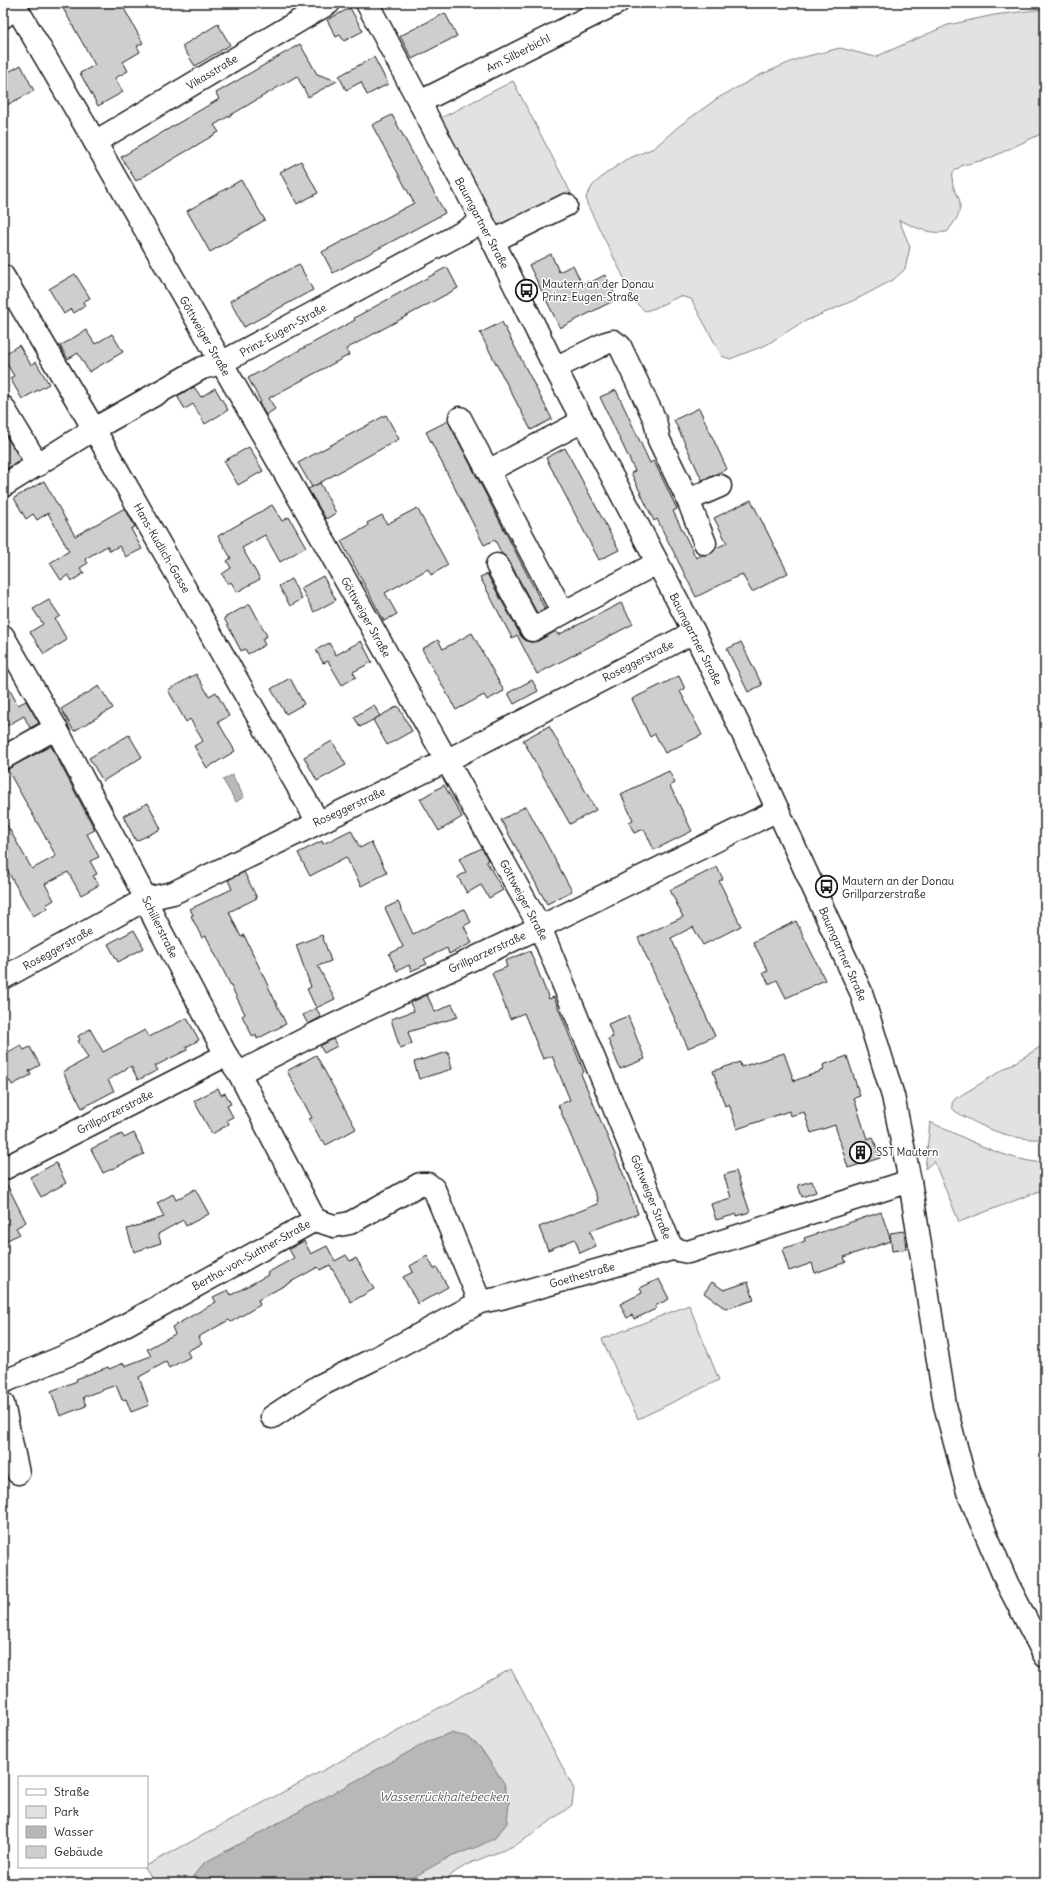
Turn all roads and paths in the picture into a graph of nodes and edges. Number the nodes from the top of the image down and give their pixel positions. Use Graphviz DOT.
graph roads {
  1 [pos="329,3"];
  2 [pos="367,3"];
  3 [pos="617,3"];
  4 [pos="9,12"];
  5 [pos="420,102"];
  6 [pos="95,142"];
  7 [pos="566,205"];
  8 [pos="482,222"];
  9 [pos="493,241"];
  10 [pos="3,276"];
  11 [pos="221,363"];
  12 [pos="555,368"];
  13 [pos="3,407"];
  14 [pos="460,418"];
  15 [pos="583,421"];
  16 [pos="94,429"];
  17 [pos="38,465"];
  18 [pos="488,471"];
  19 [pos="3,486"];
  20 [pos="720,486"];
  21 [pos="688,500"];
  22 [pos="705,542"];
  23 [pos="657,563"];
  24 [pos="497,565"];
  25 [pos="563,613"];
  26 [pos="694,632"];
  27 [pos="3,636"];
  28 [pos="56,728"];
  29 [pos="3,758"];
  30 [pos="446,761"];
  31 [pos="778,810"];
  32 [pos="318,822"];
  33 [pos="146,899"];
  34 [pos="540,927"];
  35 [pos="3,978"];
  36 [pos="226,1055"];
  37 [pos="239,1073"];
  38 [pos="3,1169"];
  39 [pos="910,1181"];
  40 [pos="315,1220"];
  41 [pos="672,1248"];
  42 [pos="480,1302"];
  43 [pos="3,1382"];
  44 [pos="3,1404"];
  45 [pos="272,1418"];
  46 [pos="18,1473"];
  47 [pos="1045,1656"];
  1 -- 6 [label="street, Vikasstraße"];
  2 -- 5 [label="street, Baumgartner Straße"];
  3 -- 5 [label="street, Am Silberbichl"];
  4 -- 6 [label="street, Göttweiger Straße"];
  5 -- 8 [label="street, Baumgartner Straße"];
  6 -- 11 [label="street, Göttweiger Straße"];
  7 -- 9 [label="street"];
  8 -- 9 [label="street, Baumgartner Straße"];
  8 -- 11 [label="street, Prinz-Eugen-Straße"];
  9 -- 12 [label="street, Baumgartner Straße"];
  10 -- 16 [label="street, Hans-Kudlich-Gasse"];
  11 -- 16 [label="street, Prinz-Eugen-Straße"];
  11 -- 30 [label="street, Göttweiger Straße"];
  12 -- 15 [label="street, Baumgartner Straße"];
  12 -- 21 [label="street"];
  13 -- 17 [label="street"];
  14 -- 18 [label="street"];
  15 -- 18 [label="street"];
  15 -- 23 [label="street, Baumgartner Straße"];
  16 -- 17 [label="street, Prinz-Eugen-Straße"];
  16 -- 32 [label="street, Hans-Kudlich-Gasse"];
  17 -- 19 [label="street, Prinz-Eugen-Straße"];
  18 -- 25 [label="street"];
  20 -- 21 [label="street"];
  21 -- 22 [label="street"];
  23 -- 25 [label="street"];
  23 -- 26 [label="street, Baumgartner Straße"];
  24 -- 25 [label="street"];
  26 -- 30 [label="street, Roseggerstraße"];
  26 -- 31 [label="street, Baumgartner Straße"];
  27 -- 28 [label="street, Schillerstraße"];
  28 -- 29 [label="street"];
  28 -- 33 [label="street, Schillerstraße"];
  30 -- 32 [label="street, Roseggerstraße"];
  30 -- 34 [label="street, Göttweiger Straße"];
  31 -- 34 [label="street, Grillparzerstraße"];
  31 -- 39 [label="street, Baumgartner Straße"];
  32 -- 33 [label="street, Roseggerstraße"];
  33 -- 35 [label="street, Roseggerstraße"];
  33 -- 36 [label="street, Schillerstraße"];
  34 -- 37 [label="street, Grillparzerstraße"];
  34 -- 41 [label="street, Göttweiger Straße"];
  36 -- 37 [label="street, Schillerstraße"];
  36 -- 38 [label="street, Grillparzerstraße"];
  37 -- 40 [label="street, Schillerstraße"];
  39 -- 41 [label="street, Goethestraße"];
  39 -- 47 [label="street, Baumgartner Straße"];
  40 -- 42 [label="street, Bertha-von-Suttner-Straße"];
  40 -- 43 [label="street, Bertha-von-Suttner-Straße"];
  41 -- 42 [label="street, Goethestraße"];
  42 -- 45 [label="street, Goethestraße"];
  44 -- 46 [label="street"];
}
